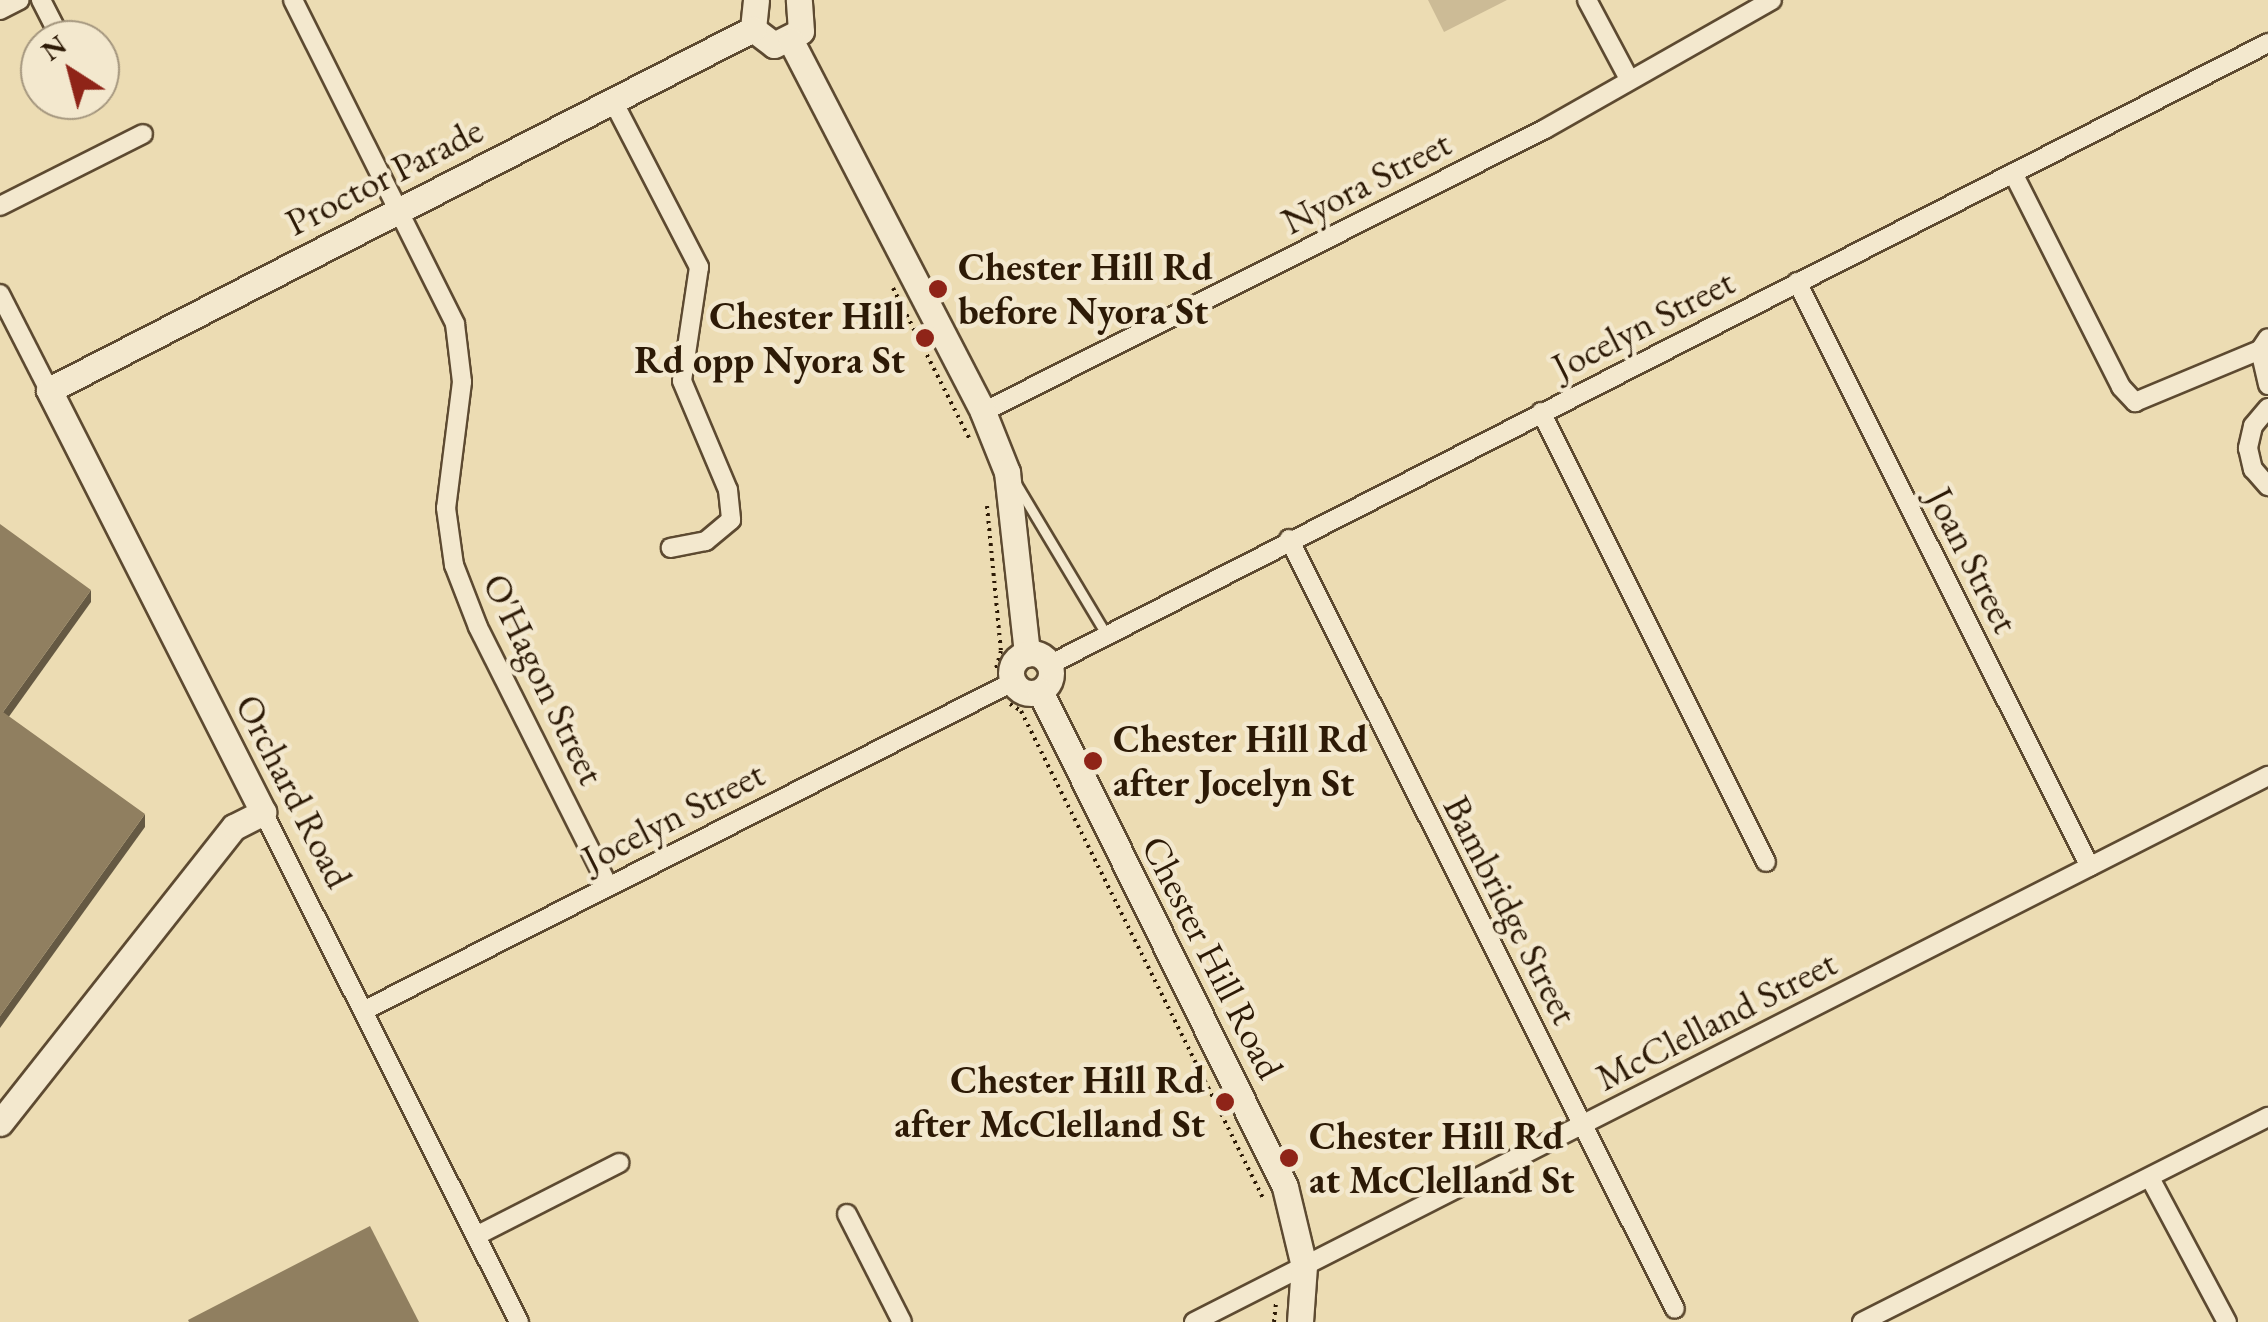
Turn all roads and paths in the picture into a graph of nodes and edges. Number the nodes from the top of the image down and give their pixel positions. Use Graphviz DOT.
graph roads {
  1 [pos="20,0"];
  2 [pos="293,0"];
  3 [pos="756,0"];
  4 [pos="1587,0"];
  5 [pos="1772,0"];
  6 [pos="806,2"];
  7 [pos="0,10"];
  8 [pos="752,29"];
  9 [pos="791,41"];
  10 [pos="2268,43"];
  11 [pos="1628,79"];
  12 [pos="614,103"];
  13 [pos="142,134"];
  14 [pos="2013,173"];
  15 [pos="0,206"];
  16 [pos="400,210"];
  17 [pos="885,274"];
  18 [pos="1797,282"];
  19 [pos="0,294"];
  20 [pos="2264,344"];
  21 [pos="2268,385"];
  22 [pos="49,390"];
  23 [pos="2268,408"];
  24 [pos="982,412"];
  25 [pos="1541,412"];
  26 [pos="973,447"];
  27 [pos="1007,472"];
  28 [pos="2268,486"];
  29 [pos="986,490"];
  30 [pos="1289,539"];
  31 [pos="671,548"];
  32 [pos="1106,634"];
  33 [pos="1038,660"];
  34 [pos="1006,685"];
  35 [pos="1040,691"];
  36 [pos="2268,776"];
  37 [pos="264,812"];
  38 [pos="1766,862"];
  39 [pos="2090,867"];
  40 [pos="608,884"];
  41 [pos="362,1011"];
  42 [pos="2268,1117"];
  43 [pos="0,1123"];
  44 [pos="1580,1125"];
  45 [pos="619,1163"];
  46 [pos="2150,1178"];
  47 [pos="847,1214"];
  48 [pos="1269,1214"];
  49 [pos="476,1236"];
  50 [pos="1304,1266"];
  51 [pos="1675,1309"];
  52 [pos="1283,1320"];
  53 [pos="519,1322"];
  54 [pos="902,1322"];
  55 [pos="1194,1322"];
  56 [pos="1862,1322"];
  57 [pos="2227,1322"];
  1 -- 7 [label="street"];
  2 -- 16 [label="street, O'Hagon Street"];
  3 -- 8 [label="street"];
  4 -- 11 [label="street"];
  5 -- 11 [label="street, Nyora Street"];
  6 -- 9 [label="street"];
  8 -- 9 [label="street"];
  8 -- 12 [label="street, Proctor Parade"];
  9 -- 24 [label="street"];
  10 -- 14 [label="street, Jocelyn Street"];
  11 -- 24 [label="street, Nyora Street"];
  12 -- 16 [label="street, Proctor Parade"];
  12 -- 31 [label="street"];
  13 -- 15 [label="street"];
  14 -- 18 [label="street, Jocelyn Street"];
  14 -- 20 [label="street"];
  16 -- 22 [label="street, Proctor Parade"];
  16 -- 40 [label="street, O'Hagon Street"];
  17 -- 26 [label="path"];
  18 -- 25 [label="street, Jocelyn Street"];
  18 -- 39 [label="street, Joan Street"];
  19 -- 22 [label="street, Orchard Road"];
  20 -- 21 [label="street"];
  22 -- 37 [label="street, Orchard Road"];
  23 -- 28 [label="street"];
  24 -- 27 [label="street"];
  25 -- 30 [label="street, Jocelyn Street"];
  25 -- 38 [label="street"];
  27 -- 32 [label="lane"];
  27 -- 33 [label="street"];
  29 -- 34 [label="path"];
  30 -- 32 [label="street, Jocelyn Street"];
  30 -- 44 [label="street, Bambridge Street"];
  32 -- 33 [label="street, Jocelyn Street"];
  33 -- 34 [label="street"];
  33 -- 35 [label="street"];
  34 -- 35 [label="street"];
  34 -- 40 [label="street, Jocelyn Street"];
  34 -- 48 [label="path"];
  35 -- 50 [label="street, Chester Hill Road"];
  36 -- 39 [label="street, McClelland Street"];
  37 -- 41 [label="street, Orchard Road"];
  37 -- 43 [label="street"];
  39 -- 44 [label="street, McClelland Street"];
  40 -- 41 [label="street, Jocelyn Street"];
  41 -- 49 [label="street, Orchard Road"];
  42 -- 46 [label="street"];
  44 -- 50 [label="street, McClelland Street"];
  44 -- 51 [label="street, Bambridge Street"];
  45 -- 49 [label="street"];
  46 -- 56 [label="street"];
  46 -- 57 [label="street"];
  47 -- 54 [label="street"];
  49 -- 53 [label="street, Orchard Road"];
  50 -- 52 [label="street, Chester Hill Road"];
  50 -- 55 [label="street, McClelland Street"];
}
